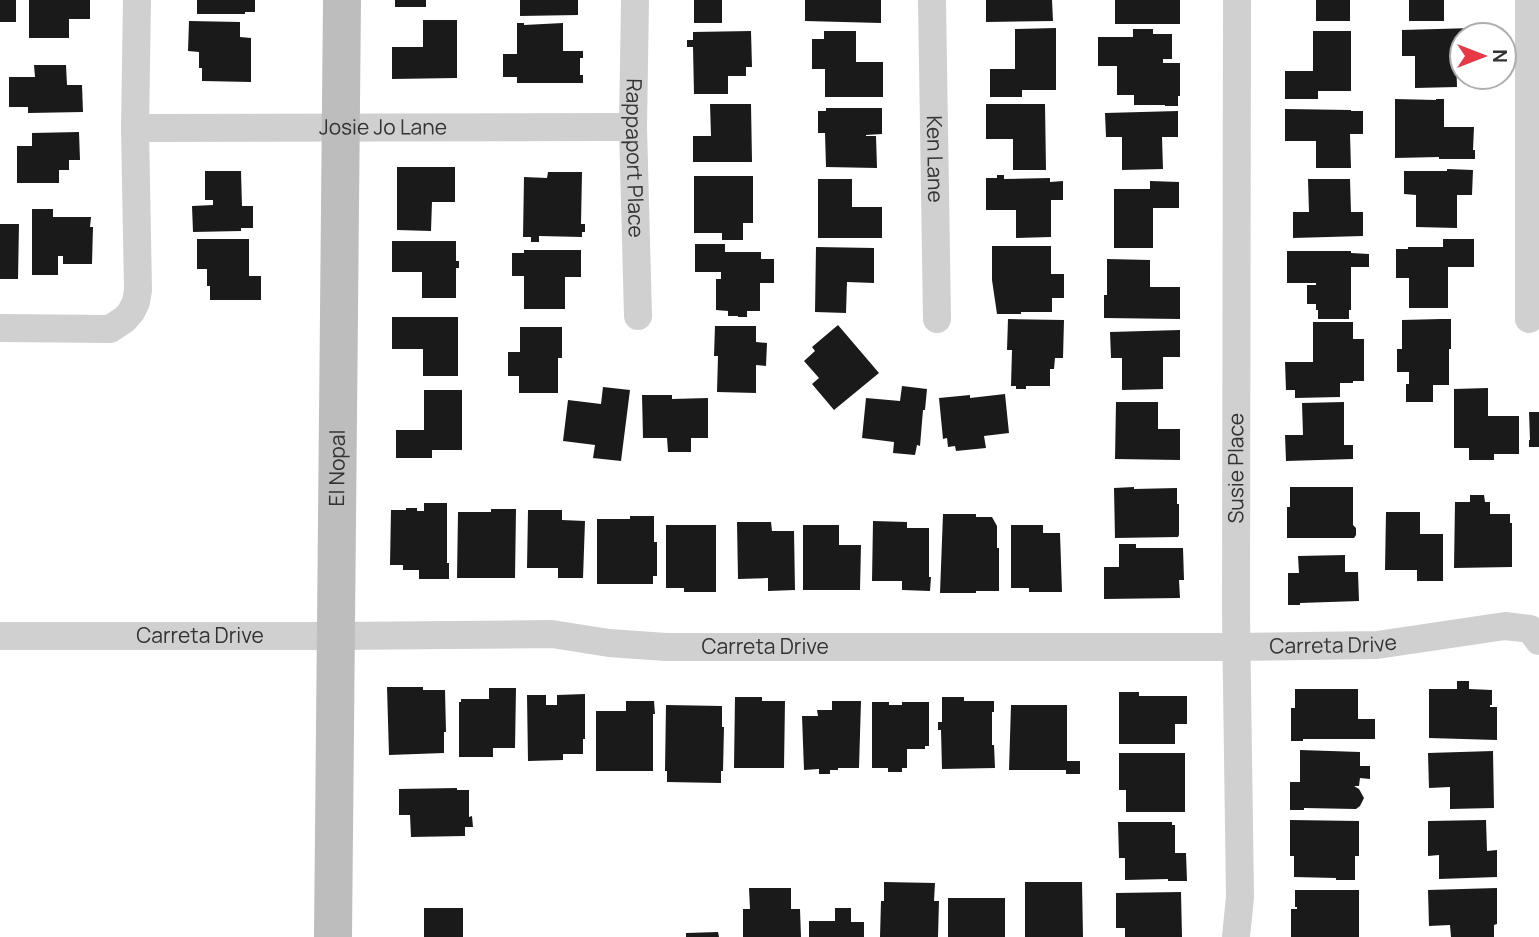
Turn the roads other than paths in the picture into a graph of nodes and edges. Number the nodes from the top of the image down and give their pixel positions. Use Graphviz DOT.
graph roads {
  1 [pos="138,0"];
  2 [pos="342,0"];
  3 [pos="635,0"];
  4 [pos="932,0"];
  5 [pos="1237,0"];
  6 [pos="1529,0"];
  7 [pos="633,127"];
  8 [pos="135,128"];
  9 [pos="340,128"];
  10 [pos="638,316"];
  11 [pos="937,319"];
  12 [pos="1529,319"];
  13 [pos="0,328"];
  14 [pos="1534,635"];
  15 [pos="0,636"];
  16 [pos="335,636"];
  17 [pos="1237,647"];
  18 [pos="333,937"];
  19 [pos="1236,937"];
  1 -- 8 [label="street"];
  2 -- 9 [label="main road, El Nopal"];
  3 -- 7 [label="street, Rappaport Place"];
  4 -- 11 [label="street, Ken Lane"];
  5 -- 17 [label="street, Susie Place"];
  6 -- 12 [label="street"];
  7 -- 9 [label="street, Josie Jo Lane"];
  7 -- 10 [label="street, Rappaport Place"];
  8 -- 9 [label="street, Josie Jo Lane"];
  8 -- 13 [label="street"];
  9 -- 16 [label="main road, El Nopal"];
  14 -- 17 [label="street, Carreta Drive"];
  15 -- 16 [label="street, Carreta Drive"];
  16 -- 17 [label="street, Carreta Drive"];
  16 -- 18 [label="main road, El Nopal"];
  17 -- 19 [label="street, Susie Place"];
}
